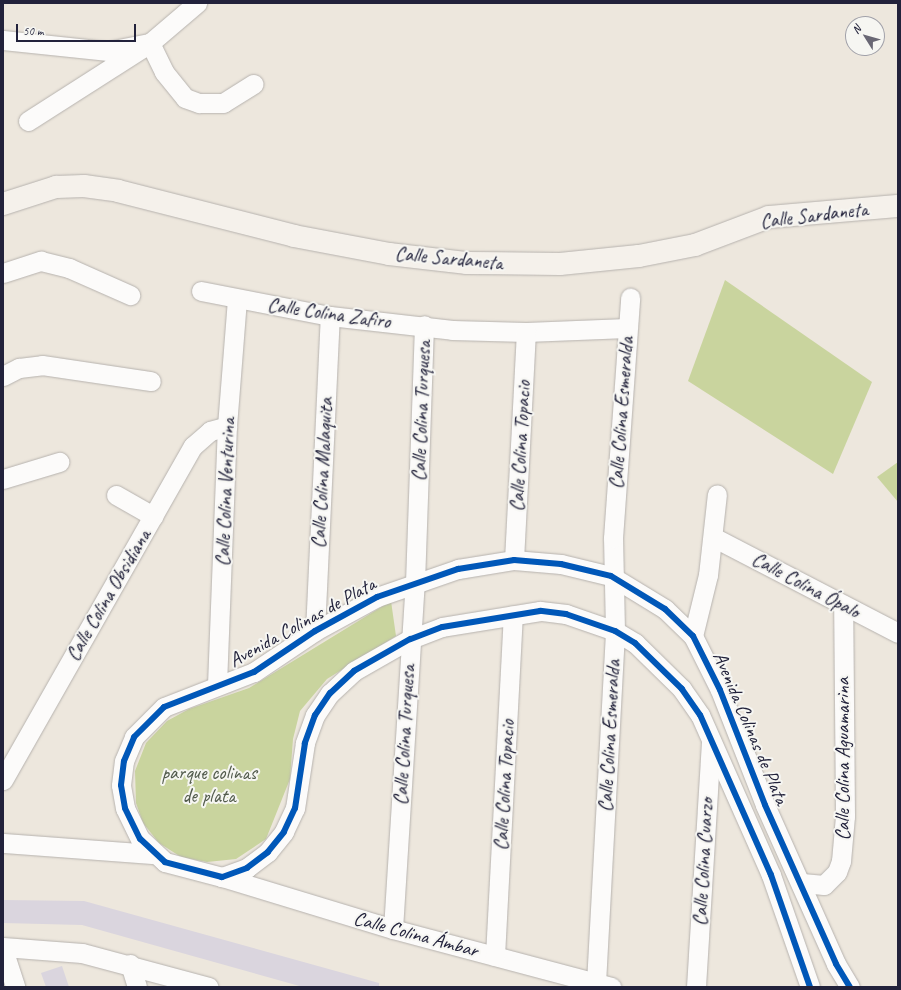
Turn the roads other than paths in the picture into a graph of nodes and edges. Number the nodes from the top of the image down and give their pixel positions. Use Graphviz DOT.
graph roads {
  1 [pos="197,3"];
  2 [pos="3,40"];
  3 [pos="150,43"];
  4 [pos="254,84"];
  5 [pos="28,121"];
  6 [pos="3,204"];
  7 [pos="898,206"];
  8 [pos="3,272"];
  9 [pos="201,291"];
  10 [pos="130,295"];
  11 [pos="630,298"];
  12 [pos="237,300"];
  13 [pos="330,316"];
  14 [pos="424,325"];
  15 [pos="627,328"];
  16 [pos="526,332"];
  17 [pos="3,376"];
  18 [pos="151,381"];
  19 [pos="227,426"];
  20 [pos="59,462"];
  21 [pos="3,479"];
  22 [pos="717,494"];
  23 [pos="116,495"];
  24 [pos="153,516"];
  25 [pos="714,537"];
  26 [pos="514,560"];
  27 [pos="611,576"];
  28 [pos="415,583"];
  29 [pos="843,605"];
  30 [pos="513,615"];
  31 [pos="315,631"];
  32 [pos="615,631"];
  33 [pos="898,633"];
  34 [pos="693,636"];
  35 [pos="410,638"];
  36 [pos="217,685"];
  37 [pos="711,738"];
  38 [pos="3,780"];
  39 [pos="3,843"];
  40 [pos="154,854"];
  41 [pos="222,877"];
  42 [pos="802,884"];
  43 [pos="393,928"];
  44 [pos="3,948"];
  45 [pos="495,956"];
  46 [pos="130,964"];
  47 [pos="604,985"];
  48 [pos="15,987"];
  49 [pos="137,987"];
  50 [pos="209,987"];
  51 [pos="696,987"];
  52 [pos="810,987"];
  53 [pos="850,987"];
  1 -- 3 [label="street"];
  2 -- 3 [label="street"];
  3 -- 4 [label="street"];
  3 -- 5 [label="street"];
  6 -- 7 [label="street, Calle Sardaneta"];
  8 -- 10 [label="street"];
  9 -- 12 [label="street, Calle Colina Zafiro"];
  11 -- 15 [label="street, Calle Colina Esmeralda"];
  12 -- 13 [label="street, Calle Colina Zafiro"];
  12 -- 19 [label="street, Calle Colina Venturina"];
  13 -- 14 [label="street, Calle Colina Zafiro"];
  13 -- 31 [label="street, Calle Colina Malaquita"];
  14 -- 16 [label="street, Calle Colina Zafiro"];
  14 -- 28 [label="street, Calle Colina Turquesa"];
  15 -- 16 [label="street, Calle Colina Zafiro"];
  15 -- 27 [label="street, Calle Colina Esmeralda"];
  16 -- 26 [label="street, Calle Colina Topacio"];
  17 -- 18 [label="street"];
  19 -- 24 [label="street, Calle Colina Obsidiana"];
  19 -- 36 [label="street, Calle Colina Venturina"];
  20 -- 21 [label="street"];
  22 -- 25 [label="street"];
  23 -- 24 [label="street"];
  24 -- 38 [label="street, Calle Colina Obsidiana"];
  25 -- 29 [label="street, Calle Colina Ópalo"];
  25 -- 34 [label="street"];
  26 -- 27 [label="street, Avenida Colinas de Plata"];
  26 -- 28 [label="street, Avenida Colinas de Plata"];
  27 -- 32 [label="street, Calle Colina Esmeralda"];
  27 -- 34 [label="street, Avenida Colinas de Plata"];
  28 -- 31 [label="street, Avenida Colinas de Plata"];
  28 -- 35 [label="street, Calle Colina Turquesa"];
  29 -- 33 [label="street, Calle Colina Ópalo"];
  29 -- 42 [label="street, Calle Colina Aguamarina"];
  30 -- 32 [label="street, Avenida Colinas de Plata"];
  30 -- 35 [label="street, Avenida Colinas de Plata"];
  30 -- 45 [label="street, Calle Colina Topacio"];
  31 -- 36 [label="street, Avenida Colinas de Plata"];
  32 -- 37 [label="street, Avenida Colinas de Plata"];
  32 -- 47 [label="street, Calle Colina Esmeralda"];
  34 -- 42 [label="street, Avenida Colinas de Plata"];
  35 -- 41 [label="street, Avenida Colinas de Plata"];
  35 -- 43 [label="street, Calle Colina Turquesa"];
  36 -- 40 [label="street, Avenida Colinas de Plata"];
  37 -- 51 [label="street, Calle Colina Cuarzo"];
  37 -- 52 [label="street, Avenida Colinas de Plata"];
  39 -- 40 [label="street"];
  40 -- 41 [label="street, Avenida Colinas de Plata"];
  41 -- 43 [label="street, Calle Colina Ámbar"];
  42 -- 53 [label="street, Avenida Colinas de Plata"];
  43 -- 45 [label="street, Calle Colina Ámbar"];
  44 -- 46 [label="street"];
  44 -- 48 [label="street"];
  45 -- 47 [label="street, Calle Colina Ámbar"];
  46 -- 49 [label="street"];
  46 -- 50 [label="street"];
}
